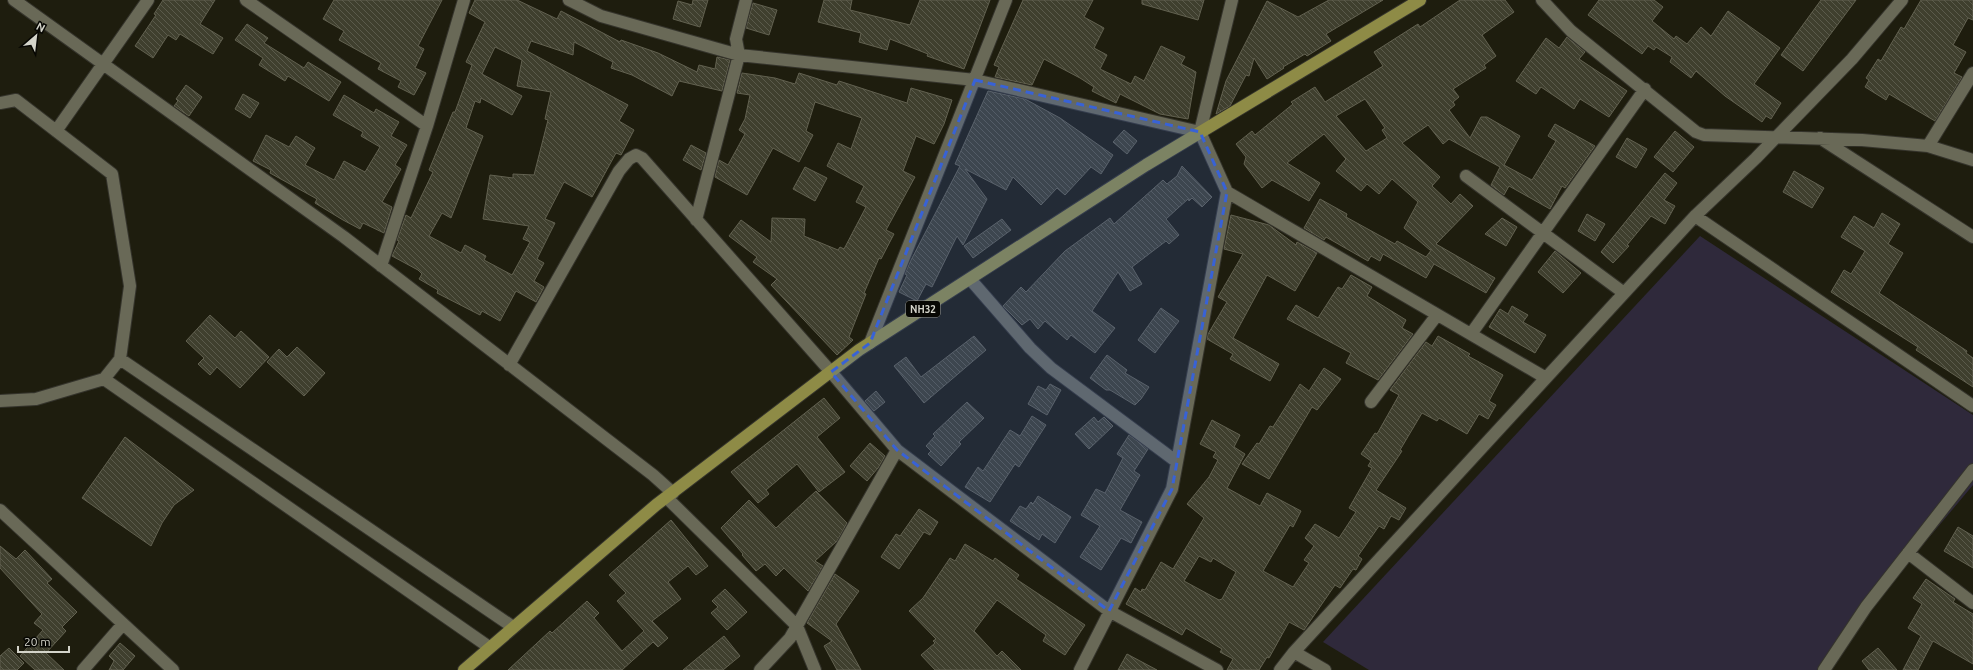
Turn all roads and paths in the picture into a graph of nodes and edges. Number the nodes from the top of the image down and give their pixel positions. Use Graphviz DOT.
graph roads {
  1 [pos="14,0"];
  2 [pos="148,0"];
  3 [pos="246,0"];
  4 [pos="464,0"];
  5 [pos="569,0"];
  6 [pos="746,0"];
  7 [pos="1006,0"];
  8 [pos="1232,0"];
  9 [pos="1420,0"];
  10 [pos="1542,0"];
  11 [pos="1902,0"];
  12 [pos="739,55"];
  13 [pos="102,64"];
  14 [pos="1973,72"];
  15 [pos="975,80"];
  16 [pos="1645,89"];
  17 [pos="0,103"];
  18 [pos="427,126"];
  19 [pos="56,131"];
  20 [pos="1200,132"];
  21 [pos="1775,137"];
  22 [pos="1819,138"];
  23 [pos="1928,146"];
  24 [pos="1973,160"];
  25 [pos="1466,176"];
  26 [pos="1227,192"];
  27 [pos="1695,216"];
  28 [pos="696,220"];
  29 [pos="1544,234"];
  30 [pos="1973,237"];
  31 [pos="381,266"];
  32 [pos="970,278"];
  33 [pos="1624,293"];
  34 [pos="1437,315"];
  35 [pos="1471,334"];
  36 [pos="870,343"];
  37 [pos="120,359"];
  38 [pos="509,365"];
  39 [pos="831,372"];
  40 [pos="1546,378"];
  41 [pos="104,379"];
  42 [pos="0,401"];
  43 [pos="1371,402"];
  44 [pos="1973,406"];
  45 [pos="897,450"];
  46 [pos="1177,462"];
  47 [pos="1973,470"];
  48 [pos="670,495"];
  49 [pos="0,510"];
  50 [pos="1908,553"];
  51 [pos="1973,603"];
  52 [pos="1109,611"];
  53 [pos="123,624"];
  54 [pos="797,626"];
  55 [pos="513,627"];
  56 [pos="489,647"];
  57 [pos="1294,652"];
  58 [pos="83,670"];
  59 [pos="172,670"];
  60 [pos="464,670"];
  61 [pos="760,670"];
  62 [pos="815,670"];
  63 [pos="1080,670"];
  64 [pos="1217,670"];
  65 [pos="1280,670"];
  66 [pos="1325,670"];
  67 [pos="1824,670"];
  1 -- 13 [label="street"];
  2 -- 13 [label="street"];
  3 -- 18 [label="street"];
  4 -- 18 [label="street"];
  5 -- 12 [label="street"];
  6 -- 12 [label="street"];
  7 -- 15 [label="street"];
  8 -- 20 [label="street"];
  9 -- 20 [label="highway, NH32"];
  10 -- 16 [label="street"];
  11 -- 21 [label="street"];
  12 -- 15 [label="street"];
  12 -- 28 [label="street"];
  13 -- 19 [label="street"];
  13 -- 31 [label="street"];
  14 -- 23 [label="street"];
  15 -- 20 [label="street"];
  15 -- 36 [label="street"];
  16 -- 21 [label="street"];
  16 -- 29 [label="street"];
  17 -- 19 [label="street"];
  18 -- 31 [label="street"];
  19 -- 37 [label="street"];
  20 -- 26 [label="street"];
  20 -- 32 [label="highway, NH32"];
  21 -- 22 [label="street"];
  21 -- 27 [label="street"];
  22 -- 23 [label="street"];
  22 -- 30 [label="street"];
  23 -- 24 [label="street"];
  25 -- 29 [label="street"];
  26 -- 34 [label="street"];
  26 -- 46 [label="street"];
  27 -- 33 [label="street"];
  27 -- 44 [label="street"];
  28 -- 38 [label="street"];
  28 -- 39 [label="street"];
  29 -- 33 [label="street"];
  29 -- 35 [label="street"];
  31 -- 38 [label="street"];
  32 -- 36 [label="highway, NH32"];
  32 -- 46 [label="street"];
  33 -- 40 [label="street"];
  34 -- 35 [label="street"];
  34 -- 43 [label="street"];
  35 -- 40 [label="street"];
  36 -- 39 [label="highway, NH32"];
  37 -- 41 [label="street"];
  37 -- 55 [label="street"];
  38 -- 48 [label="street"];
  39 -- 45 [label="street"];
  39 -- 48 [label="highway, NH32"];
  40 -- 57 [label="street"];
  41 -- 42 [label="street"];
  41 -- 56 [label="street"];
  45 -- 52 [label="street"];
  45 -- 54 [label="street"];
  46 -- 52 [label="street"];
  47 -- 50 [label="street"];
  48 -- 54 [label="street"];
  48 -- 55 [label="highway, NH32"];
  49 -- 53 [label="street"];
  50 -- 51 [label="street"];
  50 -- 67 [label="street"];
  52 -- 63 [label="street"];
  52 -- 64 [label="street"];
  53 -- 58 [label="street"];
  53 -- 59 [label="street"];
  54 -- 61 [label="street"];
  54 -- 62 [label="street"];
  55 -- 56 [label="highway, NH32"];
  56 -- 60 [label="highway, NH32"];
  57 -- 65 [label="street"];
  57 -- 66 [label="street"];
}
